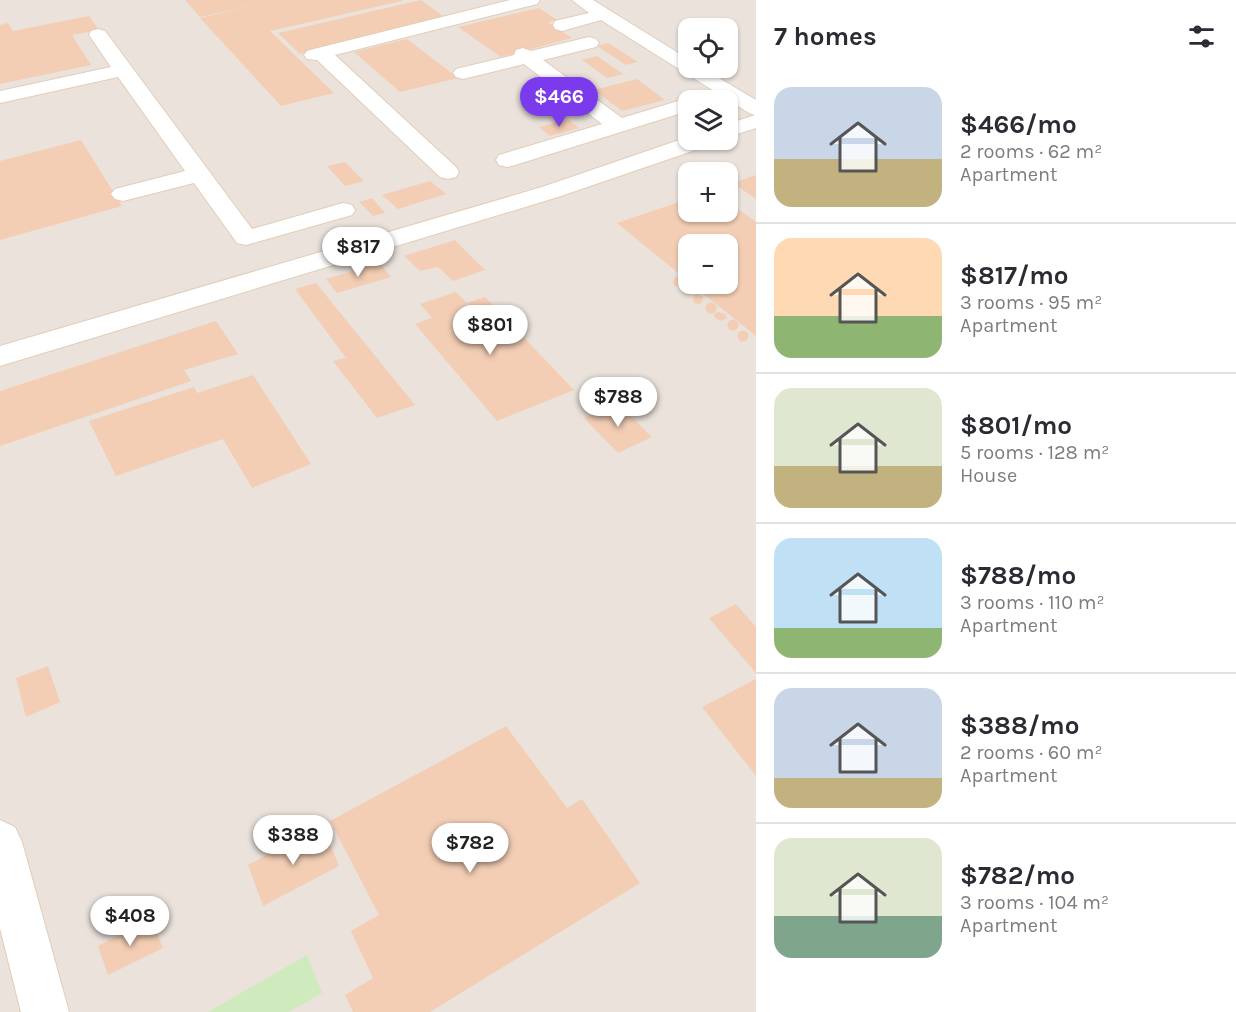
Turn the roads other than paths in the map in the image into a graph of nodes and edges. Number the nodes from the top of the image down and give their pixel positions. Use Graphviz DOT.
graph roads {
  1 [pos="531,0"];
  2 [pos="581,0"];
  3 [pos="604,14"];
  4 [pos="98,35"];
  5 [pos="525,56"];
  6 [pos="678,60"];
  7 [pos="123,70"];
  8 [pos="463,73"];
  9 [pos="707,78"];
  10 [pos="0,97"];
  11 [pos="678,108"];
  12 [pos="756,109"];
  13 [pos="756,121"];
  14 [pos="619,126"];
  15 [pos="738,127"];
  16 [pos="678,148"];
  17 [pos="507,160"];
  18 [pos="448,172"];
  19 [pos="200,174"];
  20 [pos="123,194"];
  21 [pos="343,210"];
  22 [pos="0,356"];
  23 [pos="0,842"];
  24 [pos="45,1012"];
  1 -- 18 [label="street"];
  2 -- 3 [label="street"];
  3 -- 5 [label="street"];
  3 -- 6 [label="street"];
  4 -- 7 [label="street"];
  5 -- 8 [label="street"];
  5 -- 14 [label="street"];
  7 -- 10 [label="street"];
  7 -- 19 [label="street"];
  9 -- 12 [label="street"];
  11 -- 14 [label="street"];
  13 -- 15 [label="street"];
  14 -- 17 [label="street"];
  16 -- 22 [label="street"];
  19 -- 20 [label="street"];
  19 -- 21 [label="street"];
  23 -- 24 [label="street"];
}
